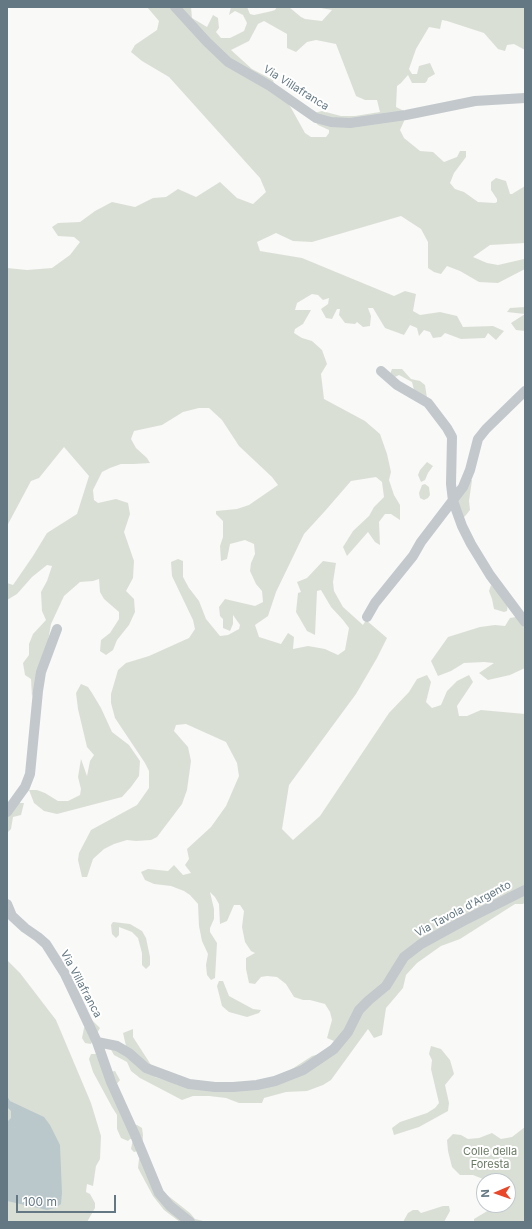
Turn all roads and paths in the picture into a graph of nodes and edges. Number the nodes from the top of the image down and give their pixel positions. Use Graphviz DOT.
graph roads {
  1 [pos="175,7"];
  2 [pos="525,98"];
  3 [pos="381,372"];
  4 [pos="525,392"];
  5 [pos="453,501"];
  6 [pos="367,617"];
  7 [pos="525,622"];
  8 [pos="57,629"];
  9 [pos="7,812"];
  10 [pos="525,890"];
  11 [pos="7,904"];
  12 [pos="10,917"];
  13 [pos="97,1042"];
  14 [pos="190,1222"];
  1 -- 2 [label="street, Via Villafranca"];
  3 -- 5 [label="street"];
  4 -- 5 [label="street"];
  5 -- 6 [label="street"];
  5 -- 7 [label="street"];
  8 -- 9 [label="street"];
  10 -- 13 [label="street, Via Tavola d'Argento"];
  11 -- 12 [label="street, Via Villafranca"];
  12 -- 13 [label="street, Via Villafranca"];
  13 -- 14 [label="street, Via Villafranca"];
}
